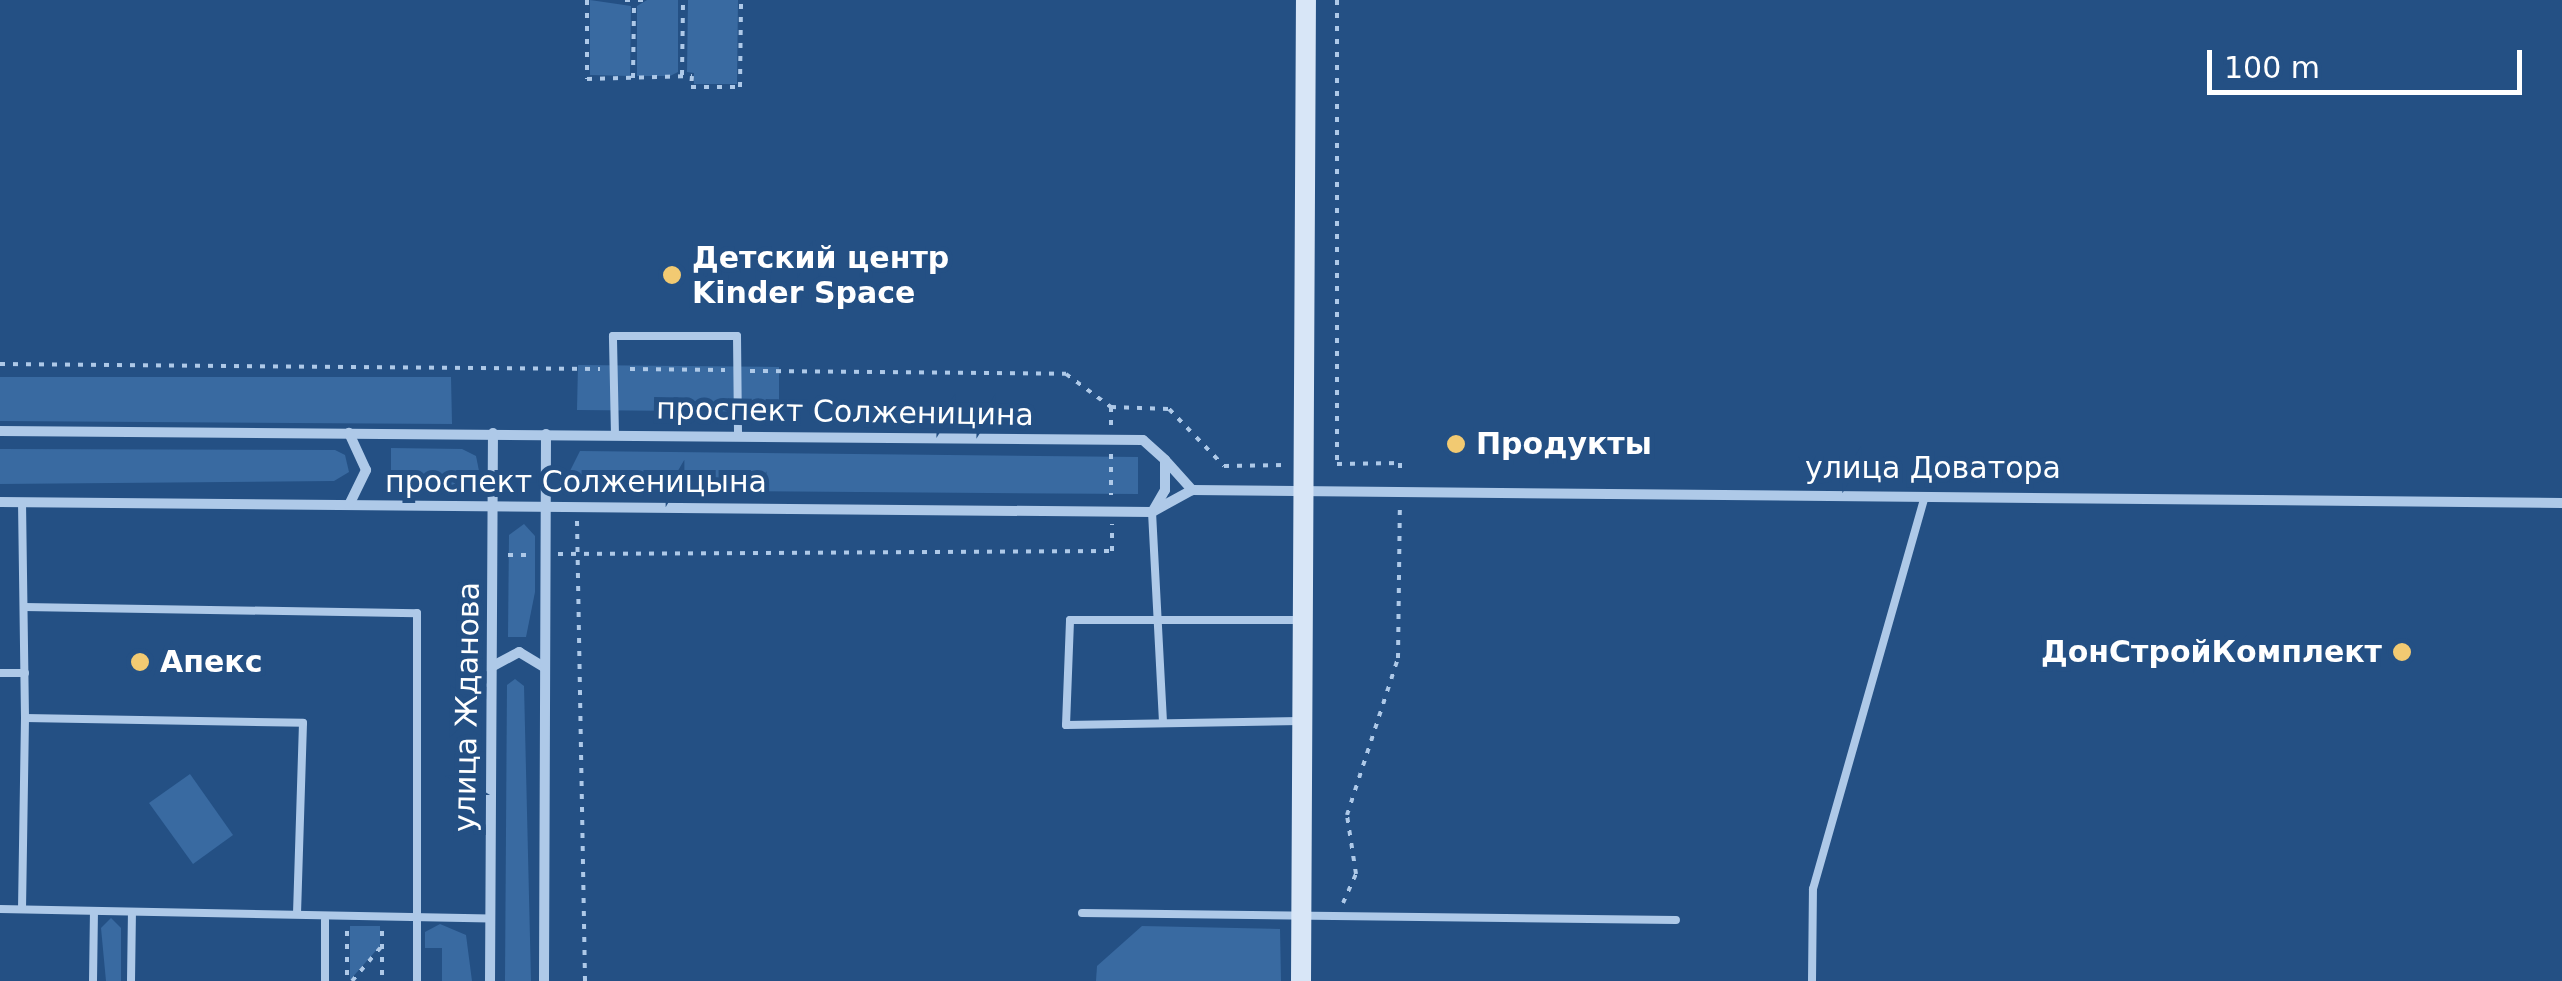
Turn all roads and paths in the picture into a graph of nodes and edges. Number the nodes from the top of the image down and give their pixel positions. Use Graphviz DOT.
graph roads {
  1 [pos="587,0"];
  2 [pos="625,0"];
  3 [pos="644,0"];
  4 [pos="683,0"];
  5 [pos="741,0"];
  6 [pos="1306,0"];
  7 [pos="634,3"];
  8 [pos="682,76"];
  9 [pos="634,79"];
  10 [pos="0,364"];
  11 [pos="614,369"];
  12 [pos="738,370"];
  13 [pos="1111,407"];
  14 [pos="0,431"];
  15 [pos="349,432"];
  16 [pos="494,433"];
  17 [pos="546,434"];
  18 [pos="614,435"];
  19 [pos="738,436"];
  20 [pos="1165,460"];
  21 [pos="1192,490"];
  22 [pos="1303,493"];
  23 [pos="1925,498"];
  24 [pos="0,502"];
  25 [pos="22,502"];
  26 [pos="2562,503"];
  27 [pos="348,505"];
  28 [pos="494,508"];
  29 [pos="547,508"];
  30 [pos="576,508"];
  31 [pos="1152,512"];
  32 [pos="24,607"];
  33 [pos="1162,618"];
  34 [pos="1302,620"];
  35 [pos="494,666"];
  36 [pos="545,668"];
  37 [pos="0,673"];
  38 [pos="25,673"];
  39 [pos="26,718"];
  40 [pos="1302,721"];
  41 [pos="1163,723"];
  42 [pos="0,909"];
  43 [pos="22,909"];
  44 [pos="94,911"];
  45 [pos="132,912"];
  46 [pos="1082,913"];
  47 [pos="297,914"];
  48 [pos="490,918"];
  49 [pos="1301,919"];
  50 [pos="325,920"];
  51 [pos="347,920"];
  52 [pos="382,920"];
  53 [pos="417,920"];
  54 [pos="1676,920"];
  55 [pos="382,946"];
  56 [pos="93,981"];
  57 [pos="132,981"];
  58 [pos="325,981"];
  59 [pos="349,981"];
  60 [pos="382,981"];
  61 [pos="417,981"];
  62 [pos="490,981"];
  63 [pos="544,981"];
  64 [pos="585,981"];
  65 [pos="1301,981"];
  66 [pos="1812,981"];
  1 -- 9 [label="path"];
  2 -- 7 [label="path"];
  3 -- 7 [label="path"];
  4 -- 8 [label="path"];
  5 -- 8 [label="path"];
  6 -- 22 [label="street"];
  7 -- 9 [label="path"];
  8 -- 9 [label="path"];
  10 -- 11 [label="path"];
  11 -- 12 [label="path"];
  11 -- 12 [label="lane"];
  11 -- 18 [label="lane"];
  12 -- 13 [label="path"];
  12 -- 19 [label="lane"];
  14 -- 15 [label="street, проспект Солженицына"];
  15 -- 16 [label="street, проспект Солженицына"];
  15 -- 27 [label="street"];
  16 -- 17 [label="street, проспект Солженицына"];
  16 -- 28 [label="street, улица Жданова"];
  17 -- 18 [label="street, проспект Солженицина"];
  17 -- 29 [label="street"];
  18 -- 19 [label="street, проспект Солженицина"];
  19 -- 20 [label="street, проспект Солженицина"];
  20 -- 21 [label="street"];
  20 -- 31 [label="street"];
  21 -- 22 [label="street"];
  21 -- 31 [label="street, проспект Солженицына"];
  22 -- 23 [label="street, улица Доватора"];
  22 -- 34 [label="street"];
  23 -- 26 [label="street, улица Доватора"];
  23 -- 66 [label="lane"];
  24 -- 25 [label="street, проспект Солженицына"];
  25 -- 27 [label="street, проспект Солженицына"];
  25 -- 32 [label="lane"];
  27 -- 28 [label="street, проспект Солженицына"];
  28 -- 29 [label="street, проспект Солженицына"];
  28 -- 35 [label="street, улица Жданова"];
  29 -- 30 [label="street, проспект Солженицына"];
  29 -- 36 [label="street"];
  30 -- 31 [label="street, проспект Солженицына"];
  30 -- 64 [label="path"];
  31 -- 33 [label="lane"];
  32 -- 38 [label="lane"];
  32 -- 53 [label="lane"];
  33 -- 34 [label="lane"];
  33 -- 41 [label="lane"];
  33 -- 41 [label="lane"];
  34 -- 40 [label="street"];
  35 -- 36 [label="street"];
  35 -- 48 [label="street, улица Жданова"];
  36 -- 63 [label="street"];
  37 -- 38 [label="lane"];
  38 -- 39 [label="lane"];
  39 -- 43 [label="lane"];
  39 -- 47 [label="lane"];
  40 -- 41 [label="lane"];
  40 -- 49 [label="street"];
  42 -- 43 [label="lane"];
  43 -- 44 [label="lane"];
  44 -- 45 [label="lane"];
  44 -- 56 [label="lane"];
  45 -- 47 [label="lane"];
  45 -- 57 [label="lane"];
  46 -- 49 [label="lane"];
  47 -- 50 [label="lane"];
  48 -- 53 [label="lane"];
  48 -- 62 [label="street, улица Жданова"];
  49 -- 54 [label="lane"];
  49 -- 65 [label="street"];
  50 -- 51 [label="lane"];
  50 -- 58 [label="lane"];
  51 -- 52 [label="lane"];
  51 -- 59 [label="path"];
  52 -- 53 [label="lane"];
  52 -- 55 [label="path"];
  53 -- 61 [label="lane"];
  55 -- 59 [label="path"];
  55 -- 60 [label="path"];
}
